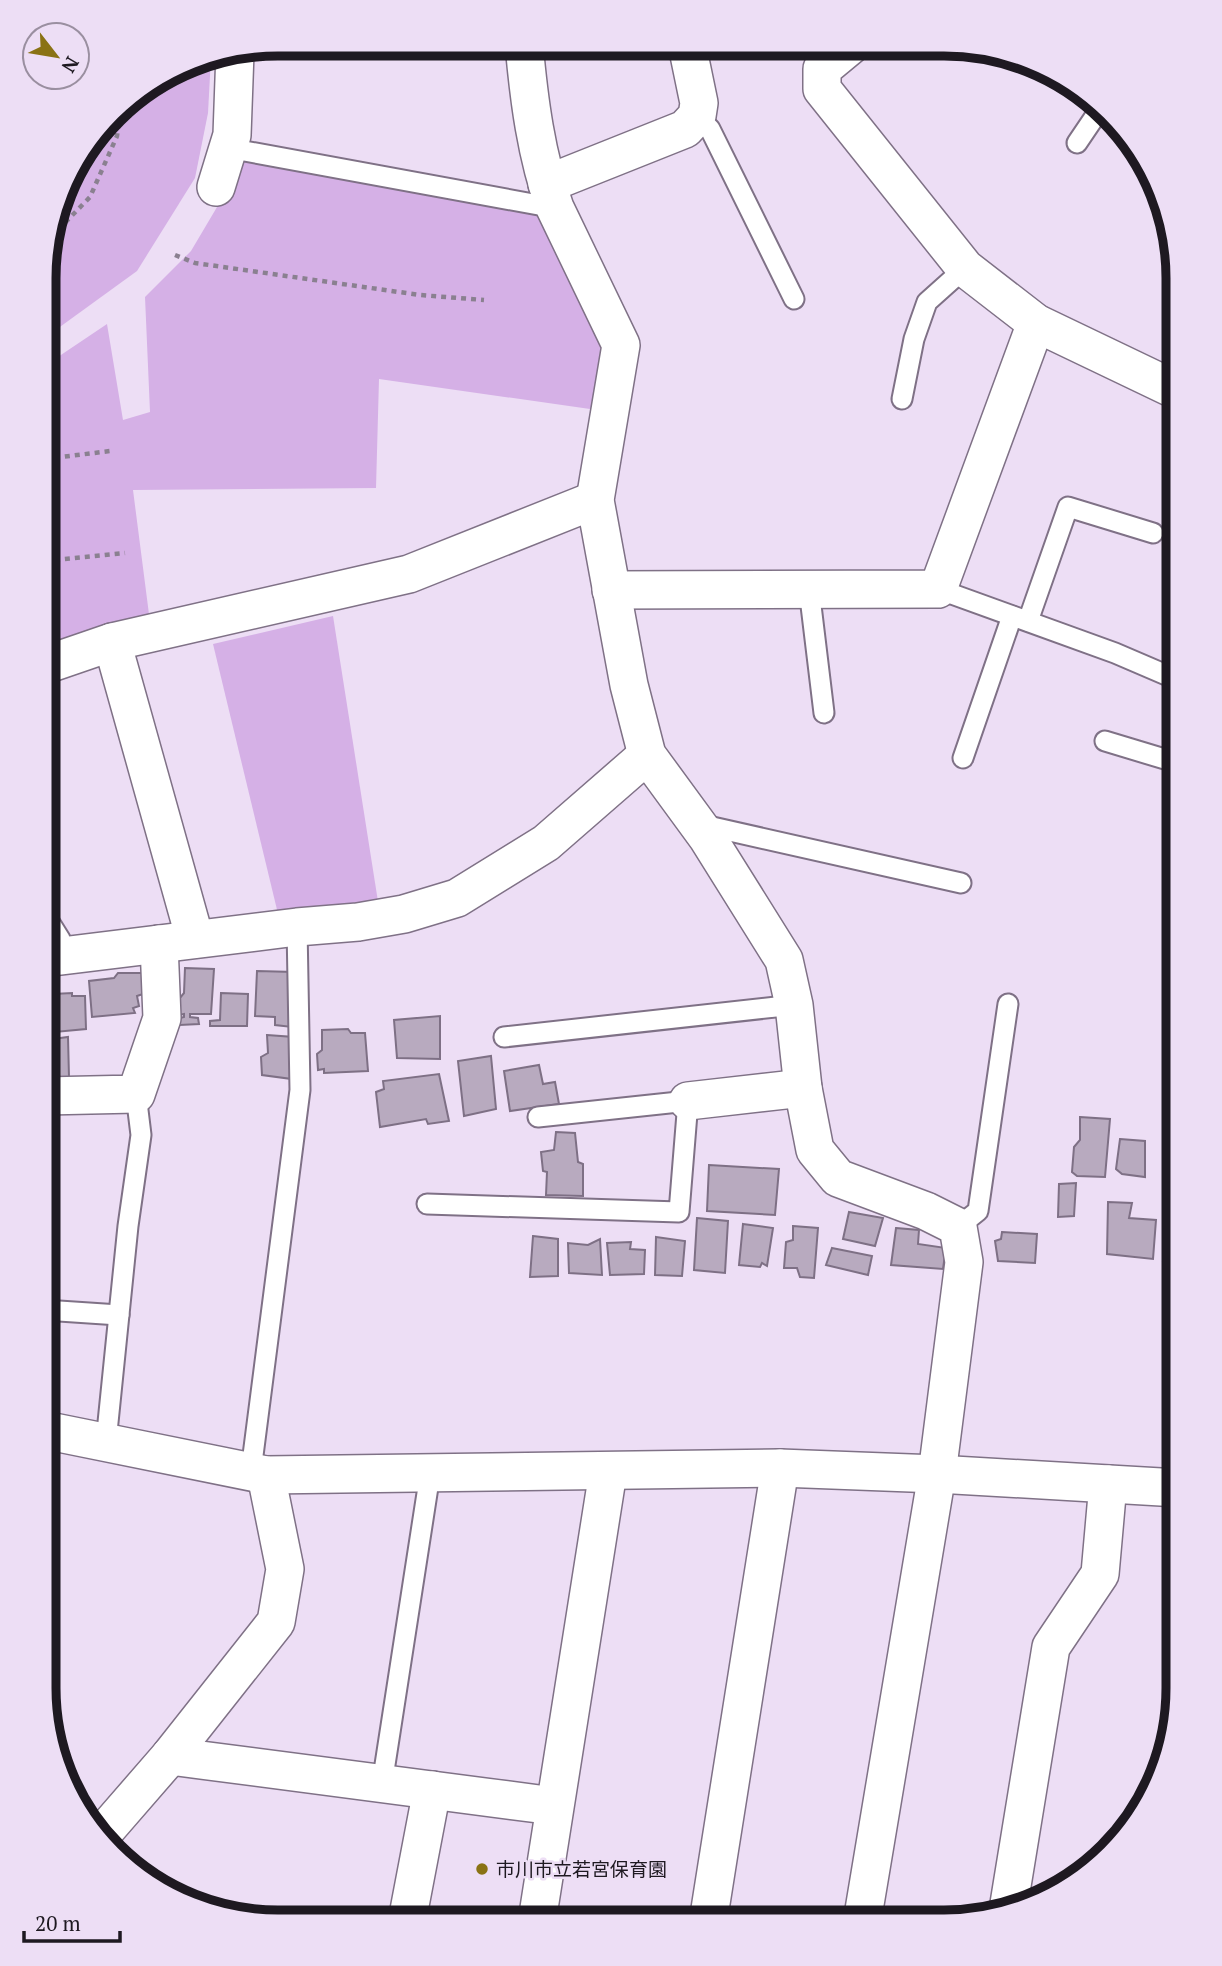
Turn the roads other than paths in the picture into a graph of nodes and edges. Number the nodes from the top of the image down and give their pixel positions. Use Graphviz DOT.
graph roads {
  1 [pos="525,56"];
  2 [pos="689,56"];
  3 [pos="838,56"];
  4 [pos="235,61"];
  5 [pos="697,116"];
  6 [pos="1096,116"];
  7 [pos="1077,143"];
  8 [pos="228,148"];
  9 [pos="216,187"];
  10 [pos="551,196"];
  11 [pos="965,268"];
  12 [pos="794,299"];
  13 [pos="1036,323"];
  14 [pos="1166,385"];
  15 [pos="902,399"];
  16 [pos="595,500"];
  17 [pos="1153,533"];
  18 [pos="809,589"];
  19 [pos="938,589"];
  20 [pos="611,590"];
  21 [pos="1020,618"];
  22 [pos="111,642"];
  23 [pos="56,660"];
  24 [pos="1166,675"];
  25 [pos="824,713"];
  26 [pos="1105,741"];
  27 [pos="647,755"];
  28 [pos="963,758"];
  29 [pos="1166,759"];
  30 [pos="698,824"];
  31 [pos="961,883"];
  32 [pos="297,927"];
  33 [pos="56,933"];
  34 [pos="195,939"];
  35 [pos="159,944"];
  36 [pos="56,953"];
  37 [pos="56,957"];
  38 [pos="1008,1004"];
  39 [pos="794,1005"];
  40 [pos="504,1037"];
  41 [pos="803,1088"];
  42 [pos="136,1094"];
  43 [pos="56,1096"];
  44 [pos="688,1101"];
  45 [pos="538,1117"];
  46 [pos="427,1204"];
  47 [pos="958,1227"];
  48 [pos="56,1311"];
  49 [pos="119,1315"];
  50 [pos="56,1432"];
  51 [pos="106,1442"];
  52 [pos="780,1468"];
  53 [pos="608,1472"];
  54 [pos="259,1473"];
  55 [pos="430,1474"];
  56 [pos="937,1474"];
  57 [pos="1108,1484"];
  58 [pos="1166,1487"];
  59 [pos="170,1756"];
  60 [pos="382,1784"];
  61 [pos="432,1790"];
  62 [pos="554,1806"];
  63 [pos="107,1829"];
  64 [pos="1010,1899"];
  65 [pos="409,1910"];
  66 [pos="539,1910"];
  67 [pos="710,1910"];
  68 [pos="864,1910"];
  1 -- 10 [label="street"];
  2 -- 5 [label="street"];
  3 -- 11 [label="street"];
  4 -- 8 [label="street"];
  5 -- 10 [label="street"];
  5 -- 12 [label="lane"];
  6 -- 7 [label="lane"];
  8 -- 9 [label="street"];
  8 -- 10 [label="lane"];
  10 -- 16 [label="street"];
  11 -- 13 [label="street"];
  11 -- 15 [label="lane"];
  13 -- 14 [label="street"];
  13 -- 19 [label="street"];
  16 -- 20 [label="street"];
  16 -- 22 [label="street"];
  17 -- 21 [label="lane"];
  18 -- 19 [label="street"];
  18 -- 20 [label="street"];
  18 -- 25 [label="lane"];
  19 -- 21 [label="lane"];
  20 -- 27 [label="street"];
  21 -- 24 [label="lane"];
  21 -- 28 [label="lane"];
  22 -- 23 [label="street"];
  22 -- 34 [label="street"];
  26 -- 29 [label="lane"];
  27 -- 30 [label="street"];
  27 -- 32 [label="street"];
  30 -- 31 [label="lane"];
  30 -- 39 [label="street"];
  32 -- 34 [label="street"];
  32 -- 54 [label="lane"];
  33 -- 36 [label="lane"];
  34 -- 35 [label="street"];
  35 -- 37 [label="street"];
  35 -- 42 [label="street"];
  38 -- 47 [label="lane"];
  39 -- 40 [label="lane"];
  39 -- 41 [label="street"];
  41 -- 44 [label="street"];
  41 -- 47 [label="street"];
  42 -- 43 [label="street"];
  42 -- 49 [label="lane"];
  44 -- 45 [label="lane"];
  44 -- 46 [label="lane"];
  47 -- 56 [label="street"];
  48 -- 49 [label="lane"];
  49 -- 51 [label="lane"];
  50 -- 51 [label="street"];
  51 -- 54 [label="street"];
  52 -- 53 [label="street"];
  52 -- 56 [label="street"];
  52 -- 67 [label="street"];
  53 -- 55 [label="street"];
  53 -- 62 [label="street"];
  54 -- 55 [label="street"];
  54 -- 59 [label="street"];
  55 -- 60 [label="lane"];
  56 -- 57 [label="street"];
  56 -- 68 [label="street"];
  57 -- 58 [label="street"];
  57 -- 64 [label="street"];
  59 -- 60 [label="street"];
  59 -- 63 [label="street"];
  60 -- 61 [label="street"];
  61 -- 62 [label="street"];
  61 -- 65 [label="street"];
  62 -- 66 [label="street"];
}
